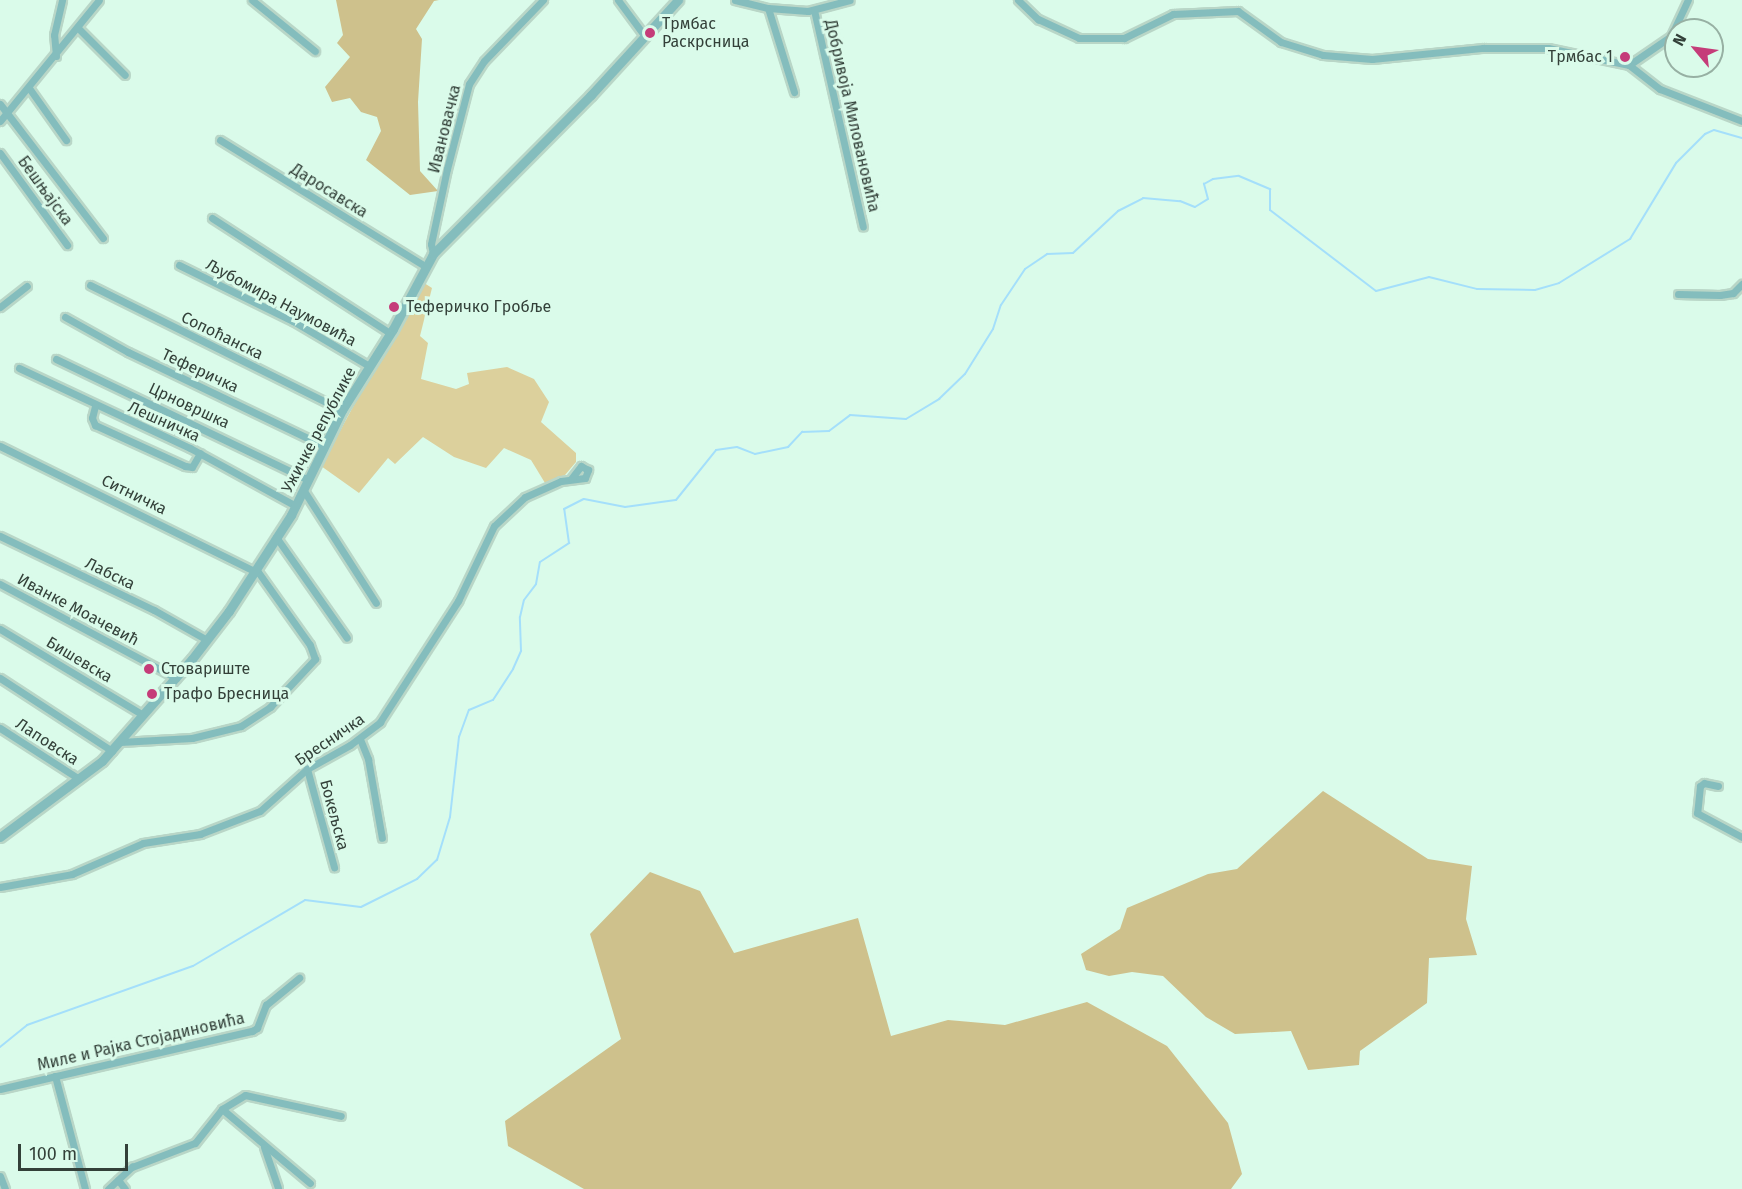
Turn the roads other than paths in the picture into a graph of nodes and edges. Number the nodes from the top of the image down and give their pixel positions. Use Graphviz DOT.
graph roads {
  1 [pos="62,0"];
  2 [pos="99,0"];
  3 [pos="252,0"];
  4 [pos="543,0"];
  5 [pos="618,0"];
  6 [pos="678,0"];
  7 [pos="735,0"];
  8 [pos="849,0"];
  9 [pos="1018,0"];
  10 [pos="1688,0"];
  11 [pos="768,8"];
  12 [pos="814,10"];
  13 [pos="78,28"];
  14 [pos="644,35"];
  15 [pos="315,51"];
  16 [pos="56,56"];
  17 [pos="1629,65"];
  18 [pos="125,75"];
  19 [pos="29,88"];
  20 [pos="794,92"];
  21 [pos="0,104"];
  22 [pos="8,111"];
  23 [pos="0,121"];
  24 [pos="1742,121"];
  25 [pos="66,140"];
  26 [pos="220,140"];
  27 [pos="0,153"];
  28 [pos="212,218"];
  29 [pos="862,227"];
  30 [pos="103,238"];
  31 [pos="68,245"];
  32 [pos="433,254"];
  33 [pos="179,265"];
  34 [pos="425,266"];
  35 [pos="1742,284"];
  36 [pos="90,285"];
  37 [pos="27,286"];
  38 [pos="1678,294"];
  39 [pos="0,307"];
  40 [pos="65,317"];
  41 [pos="390,333"];
  42 [pos="56,359"];
  43 [pos="369,366"];
  44 [pos="19,368"];
  45 [pos="95,406"];
  46 [pos="342,410"];
  47 [pos="0,446"];
  48 [pos="324,447"];
  49 [pos="200,453"];
  50 [pos="571,479"];
  51 [pos="309,480"];
  52 [pos="304,491"];
  53 [pos="296,506"];
  54 [pos="0,536"];
  55 [pos="276,537"];
  56 [pos="255,570"];
  57 [pos="0,584"];
  58 [pos="376,603"];
  59 [pos="0,629"];
  60 [pos="347,638"];
  61 [pos="207,640"];
  62 [pos="0,678"];
  63 [pos="176,678"];
  64 [pos="143,715"];
  65 [pos="0,728"];
  66 [pos="360,739"];
  67 [pos="120,742"];
  68 [pos="112,751"];
  69 [pos="307,769"];
  70 [pos="79,779"];
  71 [pos="1718,786"];
  72 [pos="0,837"];
  73 [pos="1742,837"];
  74 [pos="382,838"];
  75 [pos="334,867"];
  76 [pos="0,887"];
  77 [pos="299,978"];
  78 [pos="56,1076"];
  79 [pos="0,1089"];
  80 [pos="222,1109"];
  81 [pos="341,1116"];
  82 [pos="264,1147"];
  83 [pos="0,1176"];
  84 [pos="118,1180"];
  85 [pos="310,1183"];
  86 [pos="278,1188"];
  87 [pos="5,1189"];
  88 [pos="85,1189"];
  89 [pos="108,1189"];
  90 [pos="125,1189"];
  1 -- 16 [label="street"];
  2 -- 13 [label="street"];
  3 -- 15 [label="street"];
  4 -- 32 [label="street, Ивановачка"];
  5 -- 14 [label="street"];
  6 -- 14 [label="street, Ужичке републике"];
  7 -- 11 [label="street"];
  8 -- 12 [label="street"];
  9 -- 17 [label="street"];
  10 -- 17 [label="street"];
  11 -- 12 [label="street"];
  11 -- 20 [label="street"];
  12 -- 29 [label="street, Добривоја Миловановића"];
  13 -- 16 [label="street"];
  13 -- 18 [label="street"];
  14 -- 32 [label="street, Ужичке републике"];
  16 -- 19 [label="street"];
  17 -- 24 [label="street"];
  19 -- 22 [label="street"];
  19 -- 25 [label="street"];
  21 -- 22 [label="street"];
  22 -- 23 [label="street"];
  22 -- 30 [label="street"];
  26 -- 34 [label="street, Даросавска"];
  27 -- 31 [label="street, Бешњајска"];
  28 -- 41 [label="street"];
  32 -- 34 [label="street, Ужичке републике"];
  33 -- 43 [label="street, Љубомира Наумовића"];
  34 -- 41 [label="street, Ужичке републике"];
  35 -- 38 [label="street"];
  36 -- 46 [label="street, Сопоћанска"];
  37 -- 39 [label="street"];
  40 -- 48 [label="street, Теферичка"];
  41 -- 43 [label="street, Ужичке републике"];
  42 -- 51 [label="street, Црновршка"];
  43 -- 46 [label="street, Ужичке републике"];
  44 -- 45 [label="street, Лешничка"];
  45 -- 49 [label="street, Лешничка"];
  45 -- 49 [label="street"];
  46 -- 48 [label="street, Ужичке републике"];
  47 -- 56 [label="street, Ситничка"];
  48 -- 51 [label="street, Ужичке републике"];
  49 -- 53 [label="street, Лешничка"];
  50 -- 66 [label="street, Бресничка"];
  51 -- 52 [label="street, Ужичке републике"];
  52 -- 53 [label="street, Ужичке републике"];
  52 -- 58 [label="street"];
  53 -- 55 [label="street, Ужичке републике"];
  54 -- 61 [label="street, Лабска"];
  55 -- 56 [label="street, Ужичке републике"];
  55 -- 60 [label="street"];
  56 -- 61 [label="street, Ужичке републике"];
  56 -- 67 [label="street"];
  57 -- 63 [label="street, Иванке Моачевић"];
  59 -- 64 [label="street, Бишевска"];
  61 -- 63 [label="street, Ужичке републике"];
  62 -- 68 [label="street"];
  63 -- 64 [label="street, Ужичке републике"];
  64 -- 67 [label="street, Ужичке републике"];
  65 -- 70 [label="street, Лаповска"];
  66 -- 69 [label="street, Бресничка"];
  66 -- 74 [label="street"];
  67 -- 68 [label="street, Ужичке републике"];
  68 -- 70 [label="street, Ужичке републике"];
  69 -- 75 [label="street, Бокељска"];
  69 -- 76 [label="street, Бресничка"];
  70 -- 72 [label="street, Ужичке републике"];
  71 -- 73 [label="street"];
  77 -- 78 [label="street, Миле и Рајка Стојадиновића"];
  78 -- 79 [label="street, Миле и Рајка Стојадиновића"];
  78 -- 88 [label="street"];
  80 -- 81 [label="street"];
  80 -- 82 [label="street"];
  80 -- 84 [label="street"];
  82 -- 85 [label="street"];
  82 -- 86 [label="street"];
  83 -- 87 [label="street"];
  84 -- 89 [label="street"];
  84 -- 90 [label="street"];
}
